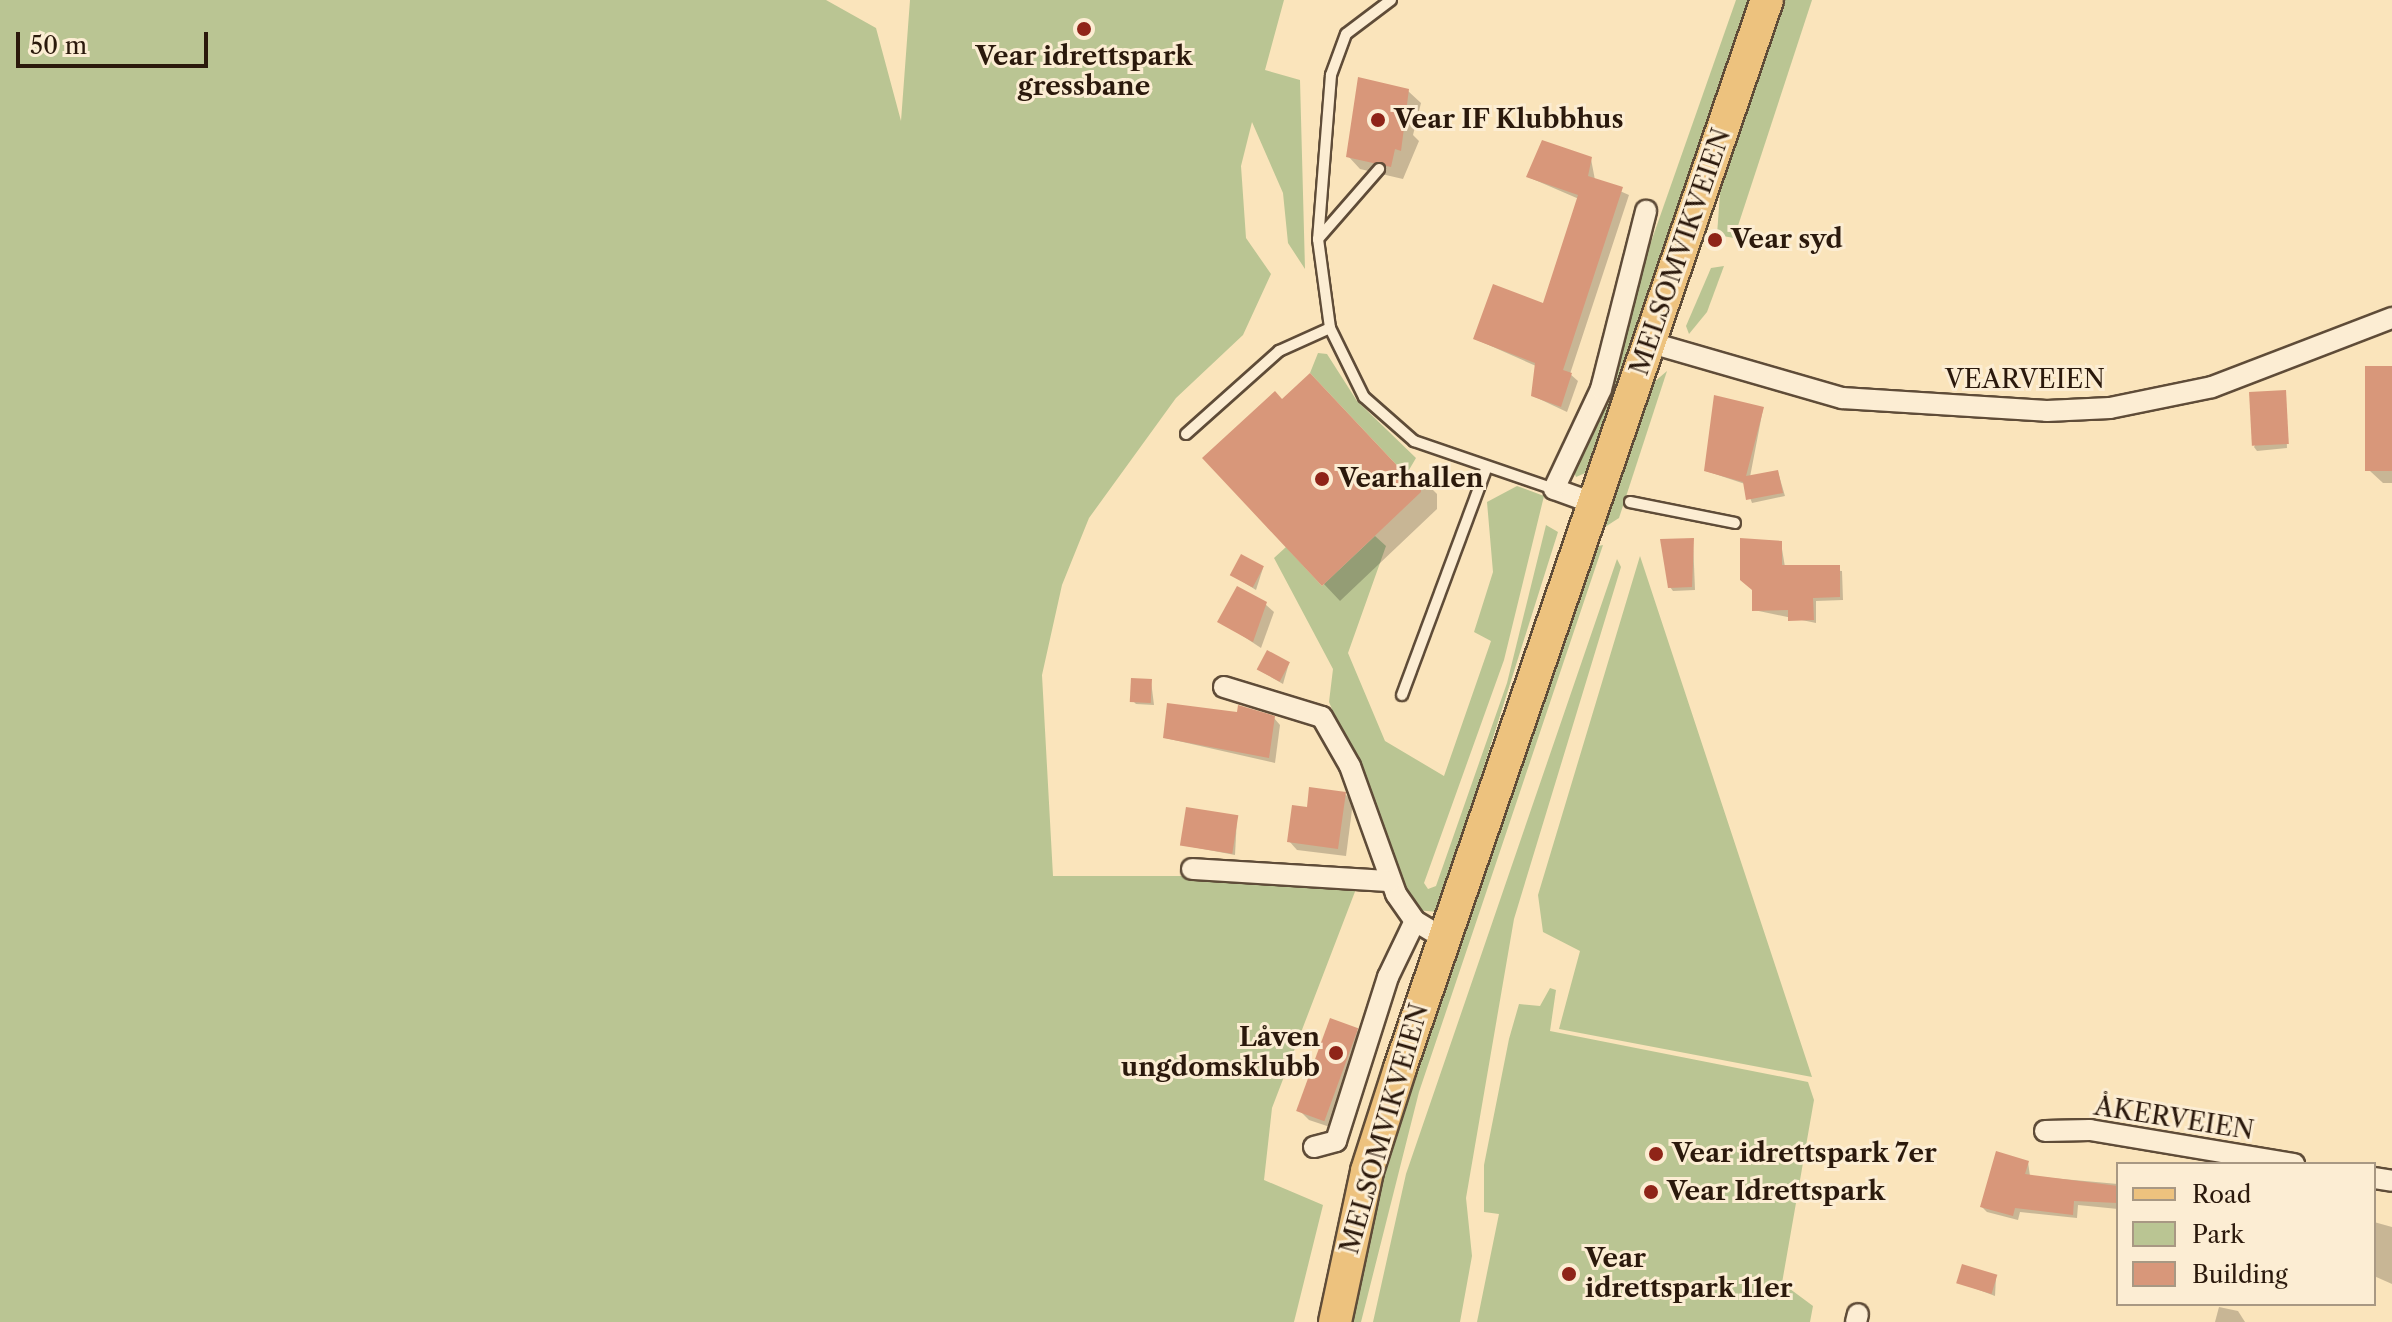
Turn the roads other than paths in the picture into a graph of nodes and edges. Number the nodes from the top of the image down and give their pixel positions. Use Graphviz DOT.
graph roads {
  1 [pos="1391,0"];
  2 [pos="1767,0"];
  3 [pos="1379,169"];
  4 [pos="1646,211"];
  5 [pos="1318,239"];
  6 [pos="2392,318"];
  7 [pos="1330,328"];
  8 [pos="1651,343"];
  9 [pos="1186,434"];
  10 [pos="1487,467"];
  11 [pos="1554,489"];
  12 [pos="1630,502"];
  13 [pos="1593,503"];
  14 [pos="1735,523"];
  15 [pos="1224,687"];
  16 [pos="1402,695"];
  17 [pos="1192,869"];
  18 [pos="1390,881"];
  19 [pos="1415,921"];
  20 [pos="1443,938"];
  21 [pos="2045,1131"];
  22 [pos="1314,1147"];
  23 [pos="2282,1162"];
  24 [pos="1335,1322"];
  1 -- 5 [label="lane"];
  2 -- 8 [label="main road, MELSOMVIKVEIEN"];
  3 -- 5 [label="lane"];
  4 -- 11 [label="street, MELSOMVIKVEIEN"];
  5 -- 7 [label="lane"];
  6 -- 8 [label="street, VEARVEIEN"];
  7 -- 9 [label="lane"];
  7 -- 10 [label="lane"];
  8 -- 13 [label="main road, MELSOMVIKVEIEN"];
  10 -- 11 [label="lane"];
  10 -- 16 [label="lane"];
  11 -- 13 [label="street"];
  12 -- 14 [label="lane"];
  13 -- 20 [label="main road, MELSOMVIKVEIEN"];
  15 -- 18 [label="street"];
  17 -- 18 [label="street"];
  18 -- 19 [label="street"];
  19 -- 20 [label="street"];
  19 -- 22 [label="street, MELSOMVIKVEIEN"];
  20 -- 24 [label="main road, MELSOMVIKVEIEN"];
  21 -- 23 [label="street, ÅKERVEIEN"];
}
